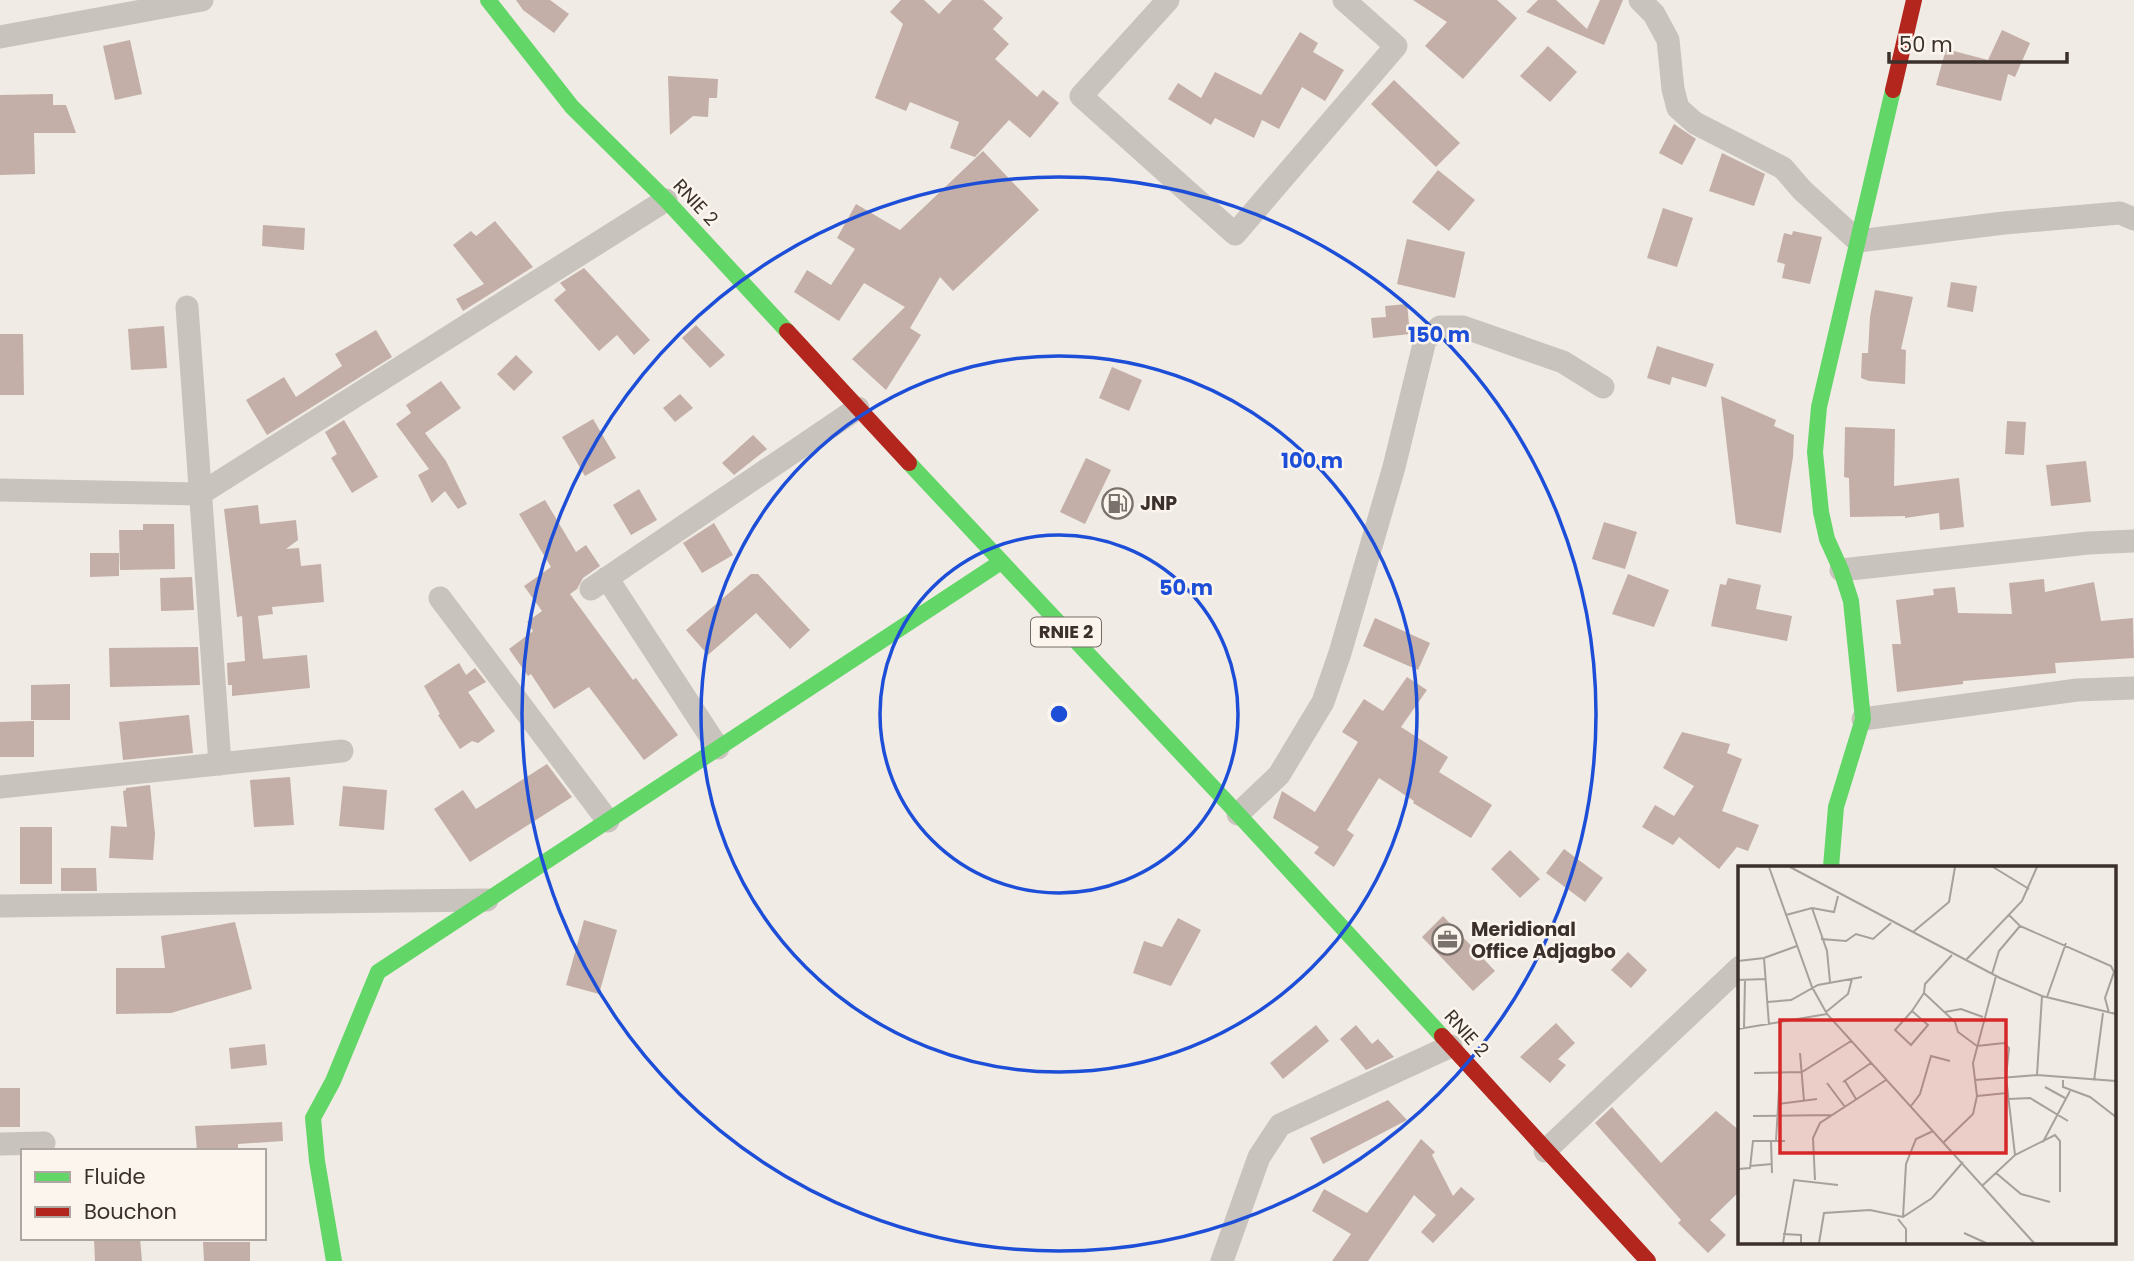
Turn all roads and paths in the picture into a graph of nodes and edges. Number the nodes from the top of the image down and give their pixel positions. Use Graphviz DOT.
graph roads {
  1 [pos="202,0"];
  2 [pos="488,0"];
  3 [pos="1168,0"];
  4 [pos="1344,0"];
  5 [pos="1640,0"];
  6 [pos="1914,0"];
  7 [pos="0,37"];
  8 [pos="666,201"];
  9 [pos="2134,219"];
  10 [pos="1858,241"];
  11 [pos="187,307"];
  12 [pos="1603,387"];
  13 [pos="858,408"];
  14 [pos="0,490"];
  15 [pos="200,494"];
  16 [pos="2134,541"];
  17 [pos="1001,562"];
  18 [pos="1841,570"];
  19 [pos="440,598"];
  20 [pos="2134,688"];
  21 [pos="1863,719"];
  22 [pos="718,748"];
  23 [pos="342,751"];
  24 [pos="220,764"];
  25 [pos="0,788"];
  26 [pos="1238,814"];
  27 [pos="608,821"];
  28 [pos="1831,866"];
  29 [pos="487,900"];
  30 [pos="0,906"];
  31 [pos="1738,969"];
  32 [pos="1451,1046"];
  33 [pos="44,1143"];
  34 [pos="0,1144"];
  35 [pos="1545,1151"];
  36 [pos="334,1261"];
  37 [pos="1222,1261"];
  38 [pos="1648,1261"];
  1 -- 7 [label="street"];
  2 -- 8 [label="main road, RNIE 2 / RNIE 2"];
  3 -- 4 [label="street"];
  5 -- 10 [label="street"];
  6 -- 10 [label="main road"];
  8 -- 13 [label="main road, RNIE 2 / RNIE 2"];
  8 -- 15 [label="street"];
  9 -- 10 [label="street"];
  10 -- 18 [label="main road"];
  11 -- 15 [label="street"];
  12 -- 26 [label="street"];
  13 -- 17 [label="main road, RNIE 2 / RNIE 2"];
  13 -- 22 [label="street"];
  14 -- 15 [label="street"];
  15 -- 24 [label="street"];
  16 -- 18 [label="street"];
  17 -- 22 [label="main road"];
  17 -- 26 [label="main road, RNIE 2 / RNIE 2"];
  18 -- 21 [label="main road"];
  19 -- 27 [label="street"];
  20 -- 21 [label="street"];
  21 -- 28 [label="main road"];
  22 -- 27 [label="main road"];
  23 -- 24 [label="street"];
  24 -- 25 [label="street"];
  26 -- 32 [label="main road, RNIE 2 / RNIE 2"];
  27 -- 29 [label="main road"];
  29 -- 30 [label="street"];
  29 -- 36 [label="main road"];
  31 -- 35 [label="street"];
  32 -- 35 [label="main road, RNIE 2 / RNIE 2"];
  32 -- 37 [label="street"];
  33 -- 34 [label="street"];
  35 -- 38 [label="main road, RNIE 2 / RNIE 2"];
}
